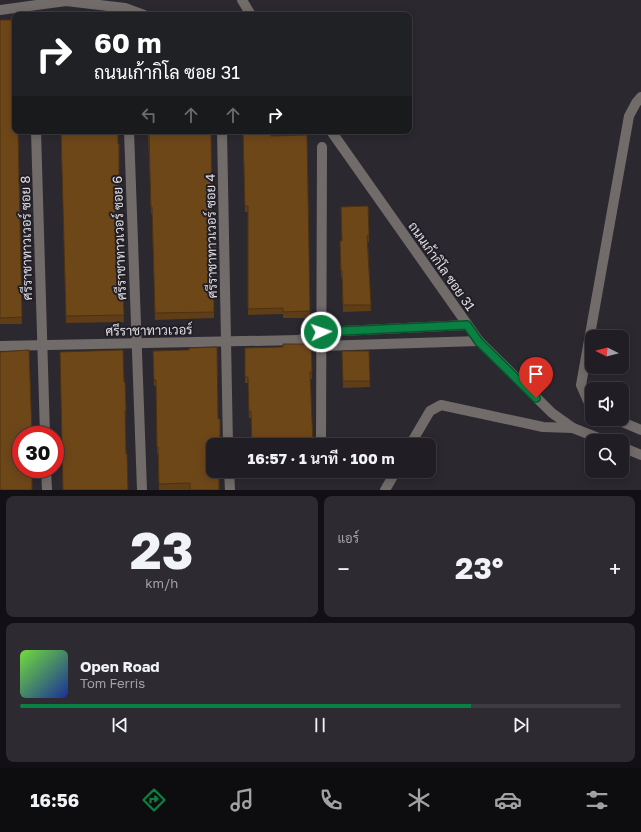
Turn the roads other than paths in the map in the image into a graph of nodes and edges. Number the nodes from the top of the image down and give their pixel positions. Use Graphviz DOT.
graph roads {
  1 [pos="242,0"];
  2 [pos="0,10"];
  3 [pos="34,10"];
  4 [pos="125,11"];
  5 [pos="249,12"];
  6 [pos="641,97"];
  7 [pos="36,134"];
  8 [pos="129,134"];
  9 [pos="222,134"];
  10 [pos="333,134"];
  11 [pos="322,147"];
  12 [pos="467,325"];
  13 [pos="321,332"];
  14 [pos="299,340"];
  15 [pos="226,341"];
  16 [pos="479,342"];
  17 [pos="136,343"];
  18 [pos="42,345"];
  19 [pos="0,346"];
  20 [pos="321,346"];
  21 [pos="585,394"];
  22 [pos="629,425"];
  23 [pos="45,426"];
  24 [pos="572,428"];
  25 [pos="641,430"];
  26 [pos="588,434"];
  27 [pos="228,438"];
  28 [pos="321,438"];
  29 [pos="414,438"];
  30 [pos="629,450"];
  31 [pos="641,455"];
  32 [pos="46,478"];
  33 [pos="229,478"];
  34 [pos="392,478"];
  35 [pos="47,490"];
  36 [pos="142,490"];
  37 [pos="230,490"];
  38 [pos="385,490"];
  1 -- 5 [label="street"];
  2 -- 3 [label="street"];
  3 -- 4 [label="street"];
  6 -- 21 [label="street"];
  7 -- 18 [label="street, ศรีราชาทาวเวอร์ ซอย 8"];
  8 -- 17 [label="street, ศรีราชาทาวเวอร์ ซอย 6"];
  9 -- 15 [label="street, ศรีราชาทาวเวอร์ ซอย 4"];
  10 -- 12 [label="street, ถนนเก้ากิโล ซอย 31"];
  11 -- 13 [label="street"];
  12 -- 13 [label="street, ศรีราชาทาวเวอร์"];
  12 -- 16 [label="street, ถนนเก้ากิโล ซอย 31"];
  13 -- 14 [label="street, ศรีราชาทาวเวอร์"];
  13 -- 20 [label="street"];
  14 -- 15 [label="street, ศรีราชาทาวเวอร์"];
  14 -- 20 [label="street, ศรีราชาทาวเวอร์"];
  15 -- 17 [label="street, ศรีราชาทาวเวอร์"];
  15 -- 27 [label="street, ศรีราชาทาวเวอร์ ซอย 4"];
  16 -- 20 [label="street, ศรีราชาทาวเวอร์"];
  16 -- 24 [label="street, ถนนเก้ากิโล ซอย 31"];
  17 -- 18 [label="street, ศรีราชาทาวเวอร์"];
  17 -- 36 [label="street, ศรีราชาทาวเวอร์ ซอย 6"];
  18 -- 19 [label="street, ศรีราชาทาวเวอร์"];
  18 -- 23 [label="street, ศรีราชาทาวเวอร์ ซอย 8"];
  20 -- 28 [label="street"];
  22 -- 25 [label="street"];
  24 -- 26 [label="street, ถนนเก้ากิโล ซอย 31"];
  24 -- 29 [label="street"];
  30 -- 31 [label="street"];
  32 -- 35 [label="street"];
  33 -- 37 [label="street"];
  34 -- 38 [label="street"];
}
